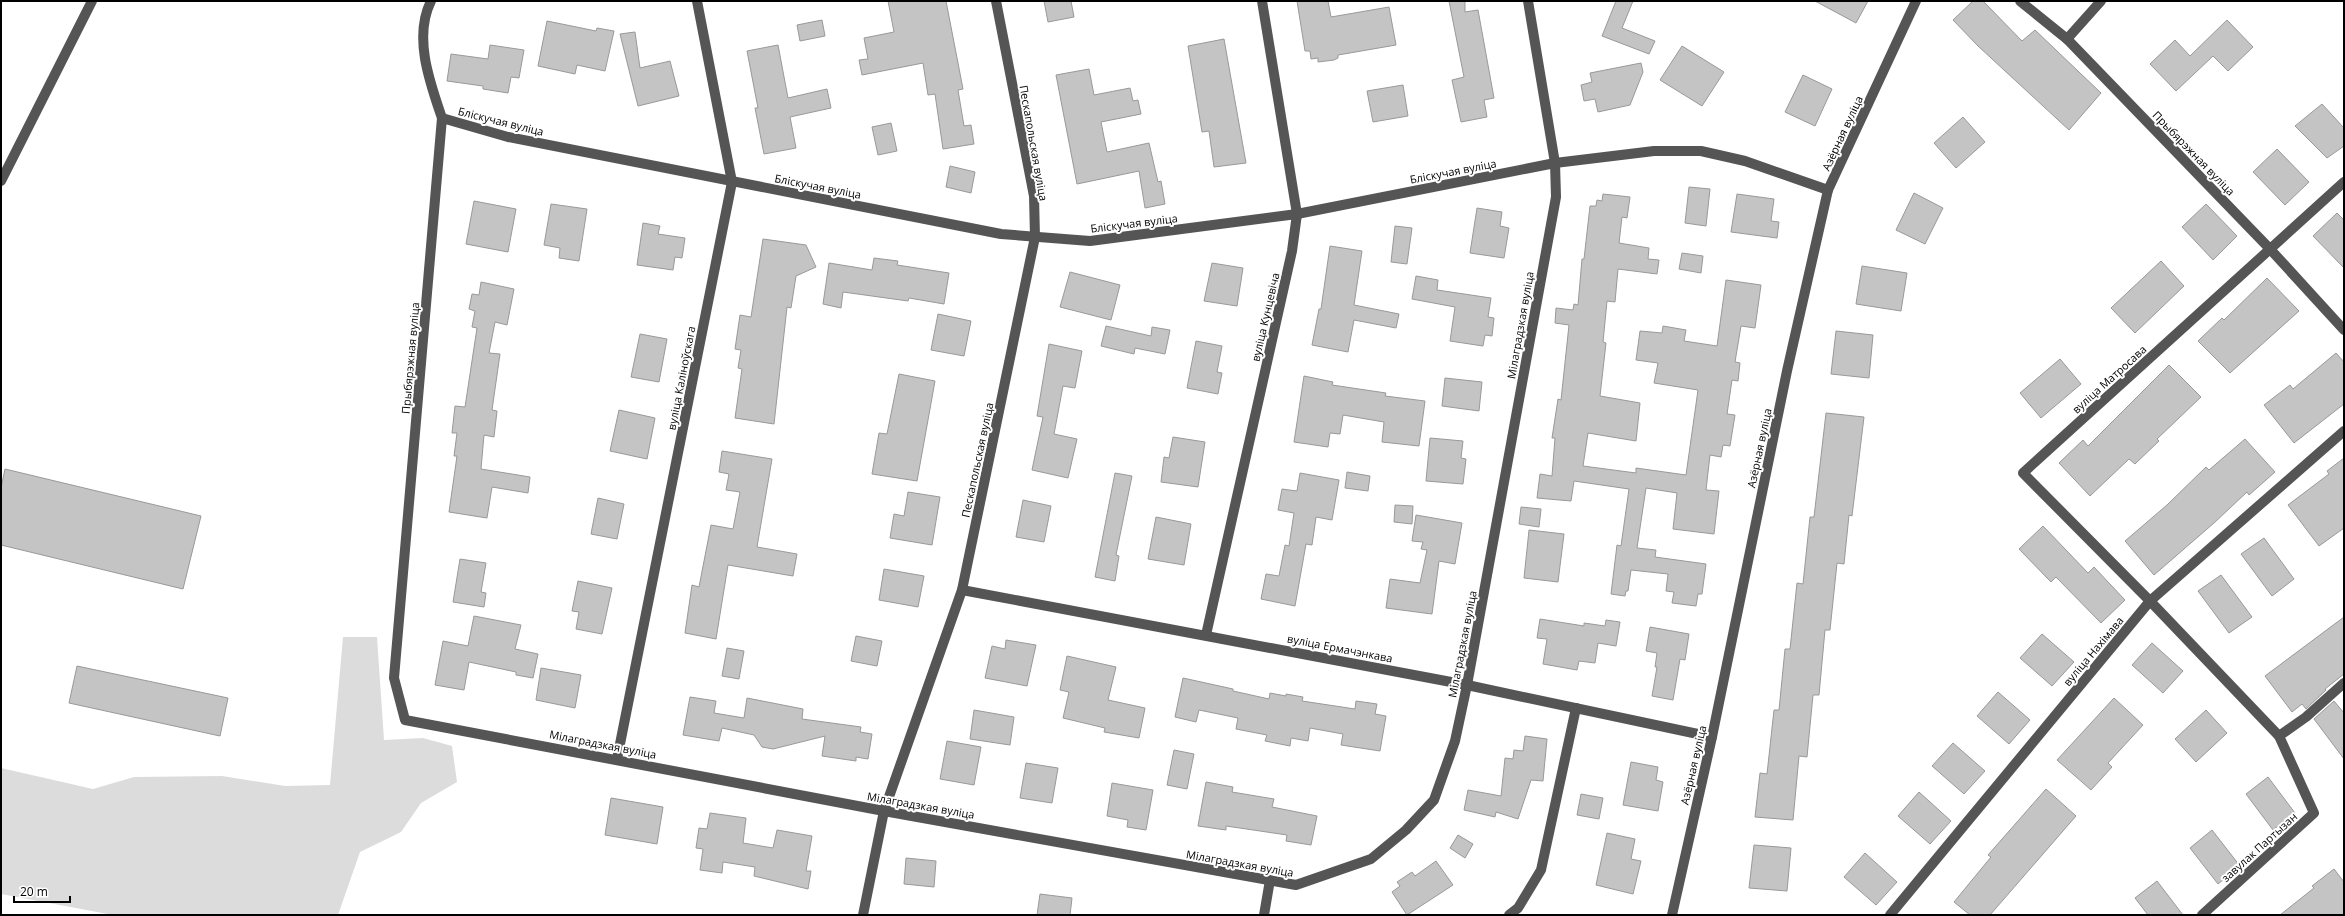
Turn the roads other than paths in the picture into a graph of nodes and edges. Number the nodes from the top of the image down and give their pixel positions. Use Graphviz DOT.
graph roads {
  1 [pos="92,1"];
  2 [pos="431,1"];
  3 [pos="697,1"];
  4 [pos="996,1"];
  5 [pos="1262,1"];
  6 [pos="1528,1"];
  7 [pos="1916,1"];
  8 [pos="2020,1"];
  9 [pos="2102,1"];
  10 [pos="2067,39"];
  11 [pos="442,118"];
  12 [pos="1555,163"];
  13 [pos="1,181"];
  14 [pos="732,182"];
  15 [pos="2344,182"];
  16 [pos="1828,190"];
  17 [pos="1297,214"];
  18 [pos="1035,237"];
  19 [pos="2270,249"];
  20 [pos="2344,330"];
  21 [pos="2344,430"];
  22 [pos="962,590"];
  23 [pos="2150,601"];
  24 [pos="1206,635"];
  25 [pos="2344,684"];
  26 [pos="1467,685"];
  27 [pos="1576,708"];
  28 [pos="405,720"];
  29 [pos="2279,736"];
  30 [pos="1712,737"];
  31 [pos="618,759"];
  32 [pos="884,811"];
  33 [pos="1270,880"];
  34 [pos="863,915"];
  35 [pos="1264,915"];
  36 [pos="1509,915"];
  37 [pos="1672,915"];
  38 [pos="1890,915"];
  39 [pos="2202,915"];
  1 -- 13 [label="street"];
  2 -- 11 [label="street, Прыбярэжная вуліца"];
  3 -- 14 [label="street, вуліца Каліноўскага"];
  4 -- 18 [label="street, Пескапольская вуліца"];
  5 -- 17 [label="street, вуліца Кунцевіча"];
  6 -- 12 [label="street, Мілаградзкая вуліца"];
  7 -- 16 [label="street, Азёрная вуліца"];
  8 -- 10 [label="street, Прыбярэжная вуліца"];
  9 -- 10 [label="street"];
  10 -- 19 [label="street, Прыбярэжная вуліца"];
  11 -- 14 [label="street, Бліскучая вуліца"];
  11 -- 28 [label="street, Прыбярэжная вуліца"];
  12 -- 16 [label="street, Бліскучая вуліца"];
  12 -- 17 [label="street, Бліскучая вуліца"];
  12 -- 26 [label="street, Мілаградзкая вуліца"];
  14 -- 18 [label="street, Бліскучая вуліца"];
  14 -- 31 [label="street, вуліца Каліноўскага"];
  15 -- 19 [label="street, вуліца Матросава"];
  16 -- 30 [label="street, Азёрная вуліца"];
  17 -- 18 [label="street, Бліскучая вуліца"];
  17 -- 24 [label="street, вуліца Кунцевіча"];
  18 -- 22 [label="street, Пескапольская вуліца"];
  19 -- 20 [label="street, Прыбярэжная вуліца"];
  19 -- 23 [label="street, вуліца Матросава"];
  21 -- 23 [label="street, вуліца Нахімава"];
  22 -- 24 [label="street, вуліца Ермачэнкава"];
  22 -- 32 [label="street, Пескапольская вуліца"];
  23 -- 29 [label="street"];
  23 -- 38 [label="street, вуліца Нахімава"];
  24 -- 26 [label="street, вуліца Ермачэнкава"];
  25 -- 29 [label="street"];
  26 -- 27 [label="street, вуліца Ермачэнкава"];
  26 -- 33 [label="street, Мілаградзкая вуліца"];
  27 -- 30 [label="street, вуліца Ермачэнкава"];
  27 -- 36 [label="street"];
  28 -- 31 [label="street, Мілаградзкая вуліца"];
  29 -- 39 [label="street, завулак Партызан"];
  30 -- 37 [label="street, Азёрная вуліца"];
  31 -- 32 [label="street, Мілаградзкая вуліца"];
  32 -- 33 [label="street, Мілаградзкая вуліца"];
  32 -- 34 [label="street, Пескапольская вуліца"];
  33 -- 35 [label="street"];
}
